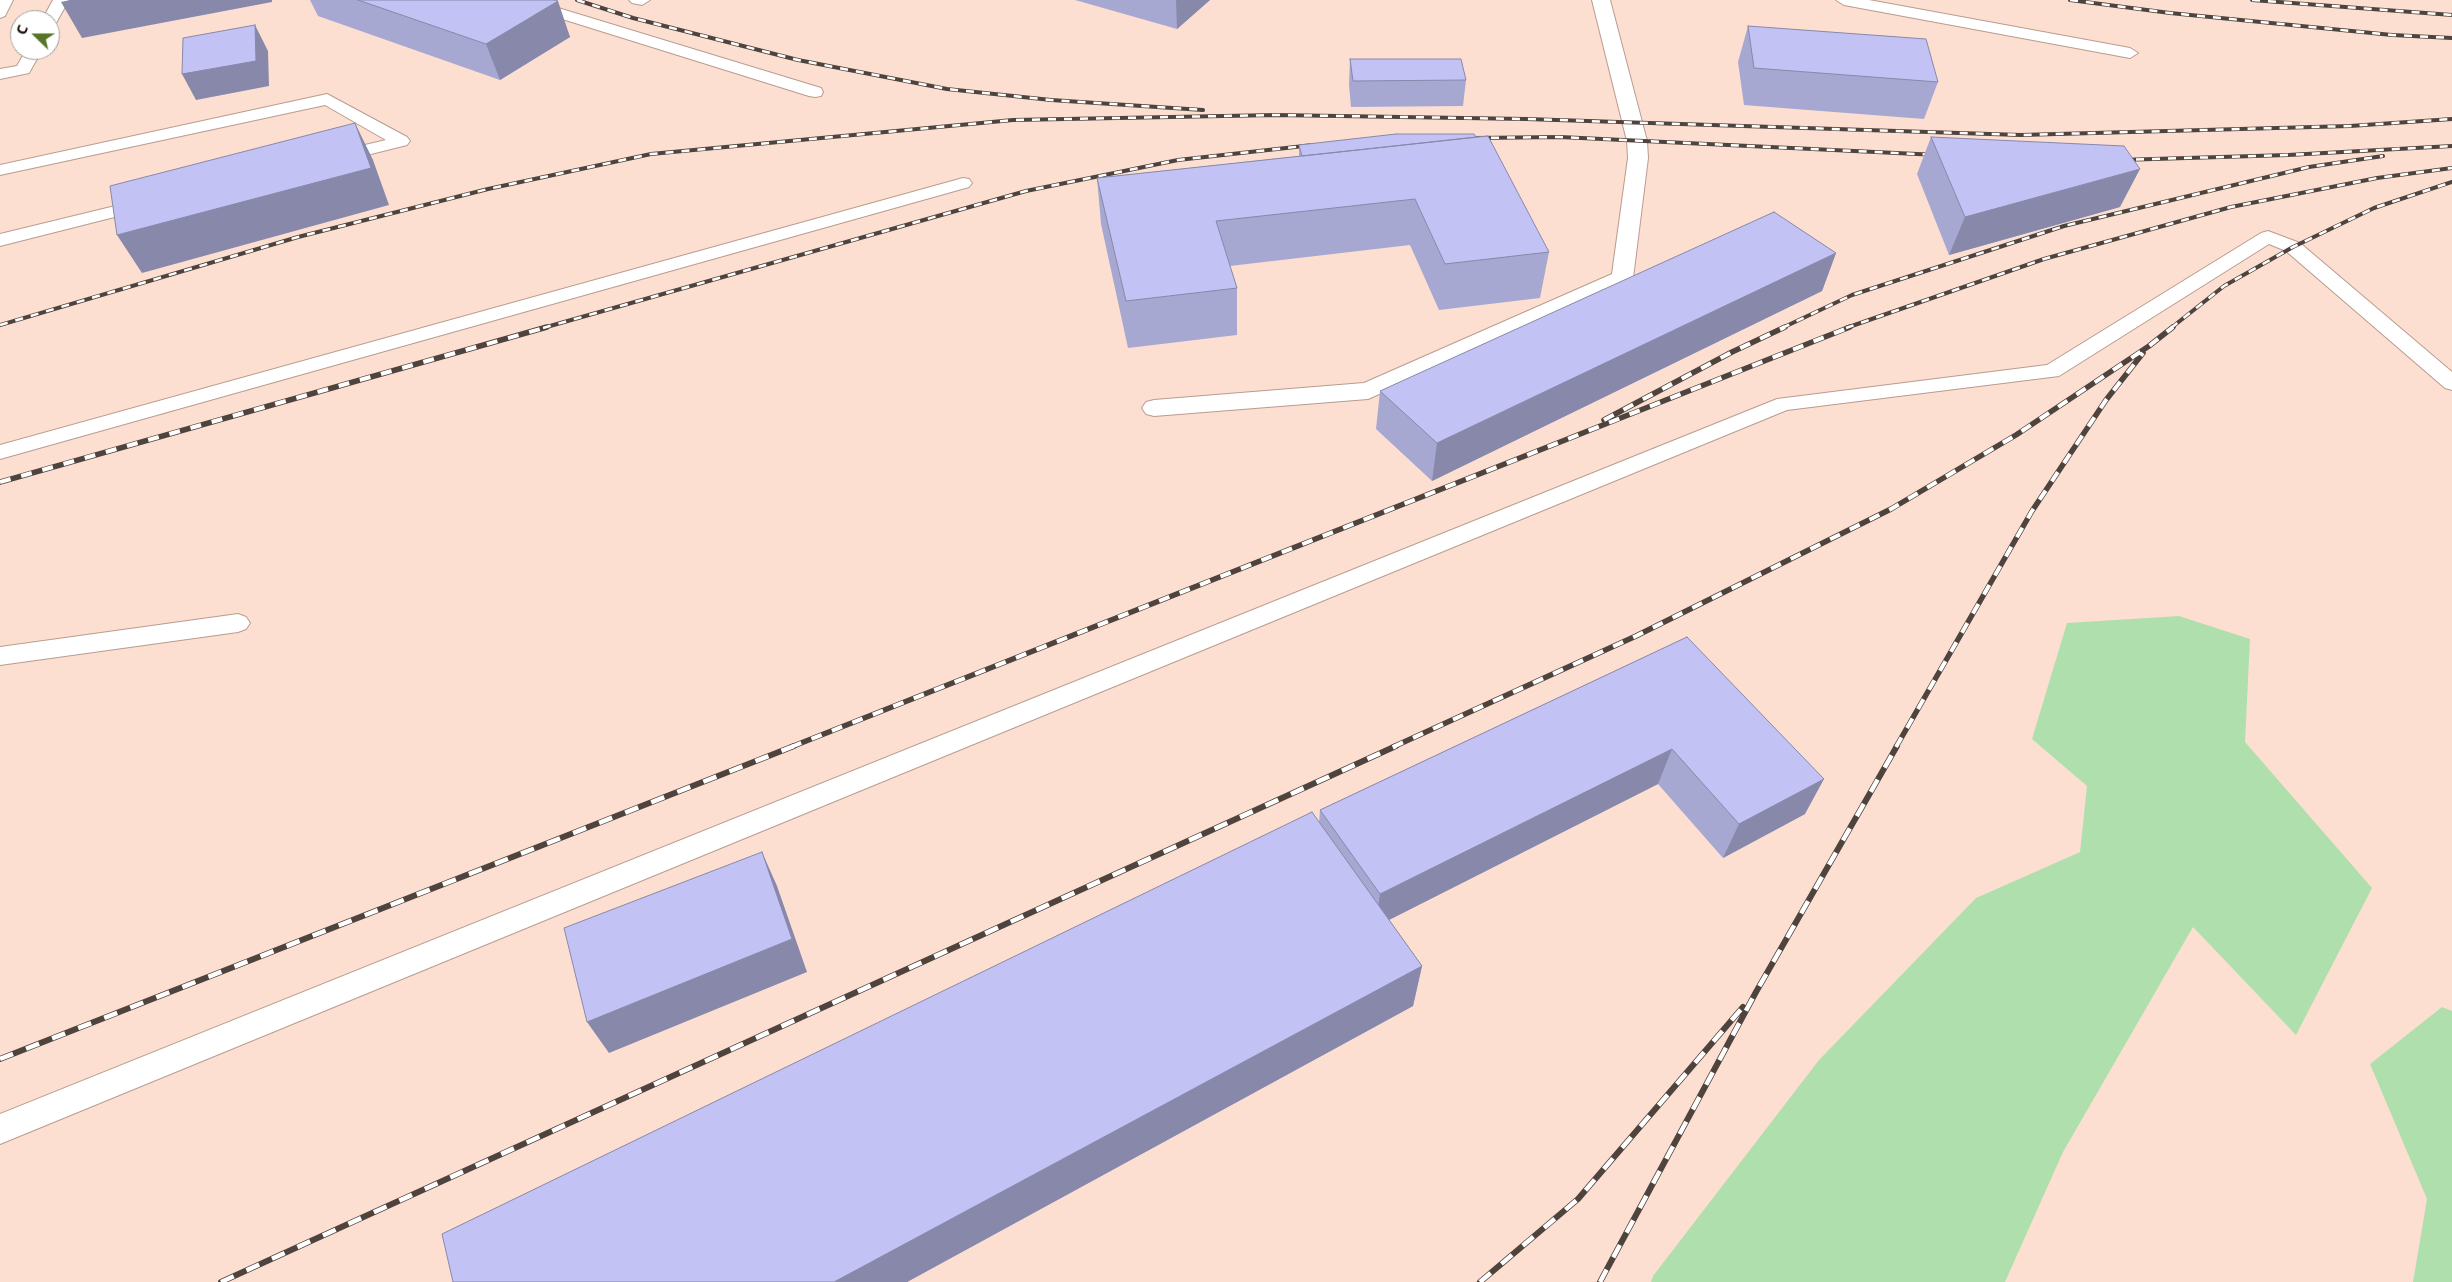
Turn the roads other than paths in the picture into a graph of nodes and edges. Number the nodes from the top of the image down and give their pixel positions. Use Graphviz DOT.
graph roads {
  1 [pos="5,0"];
  2 [pos="516,0"];
  3 [pos="637,0"];
  4 [pos="642,0"];
  5 [pos="1600,0"];
  6 [pos="1844,0"];
  7 [pos="0,13"];
  8 [pos="2130,53"];
  9 [pos="28,60"];
  10 [pos="0,74"];
  11 [pos="815,92"];
  12 [pos="325,160"];
  13 [pos="0,170"];
  14 [pos="963,183"];
  15 [pos="162,200"];
  16 [pos="0,240"];
  17 [pos="2452,383"];
  18 [pos="1154,408"];
  19 [pos="0,452"];
  20 [pos="238,623"];
  21 [pos="0,656"];
  22 [pos="0,1129"];
  1 -- 7 [label="lane"];
  2 -- 11 [label="lane"];
  3 -- 4 [label="lane"];
  5 -- 18 [label="street"];
  6 -- 8 [label="lane"];
  9 -- 10 [label="lane"];
  12 -- 13 [label="lane"];
  14 -- 19 [label="lane"];
  15 -- 16 [label="lane"];
  17 -- 22 [label="lane"];
  20 -- 21 [label="lane"];
}
